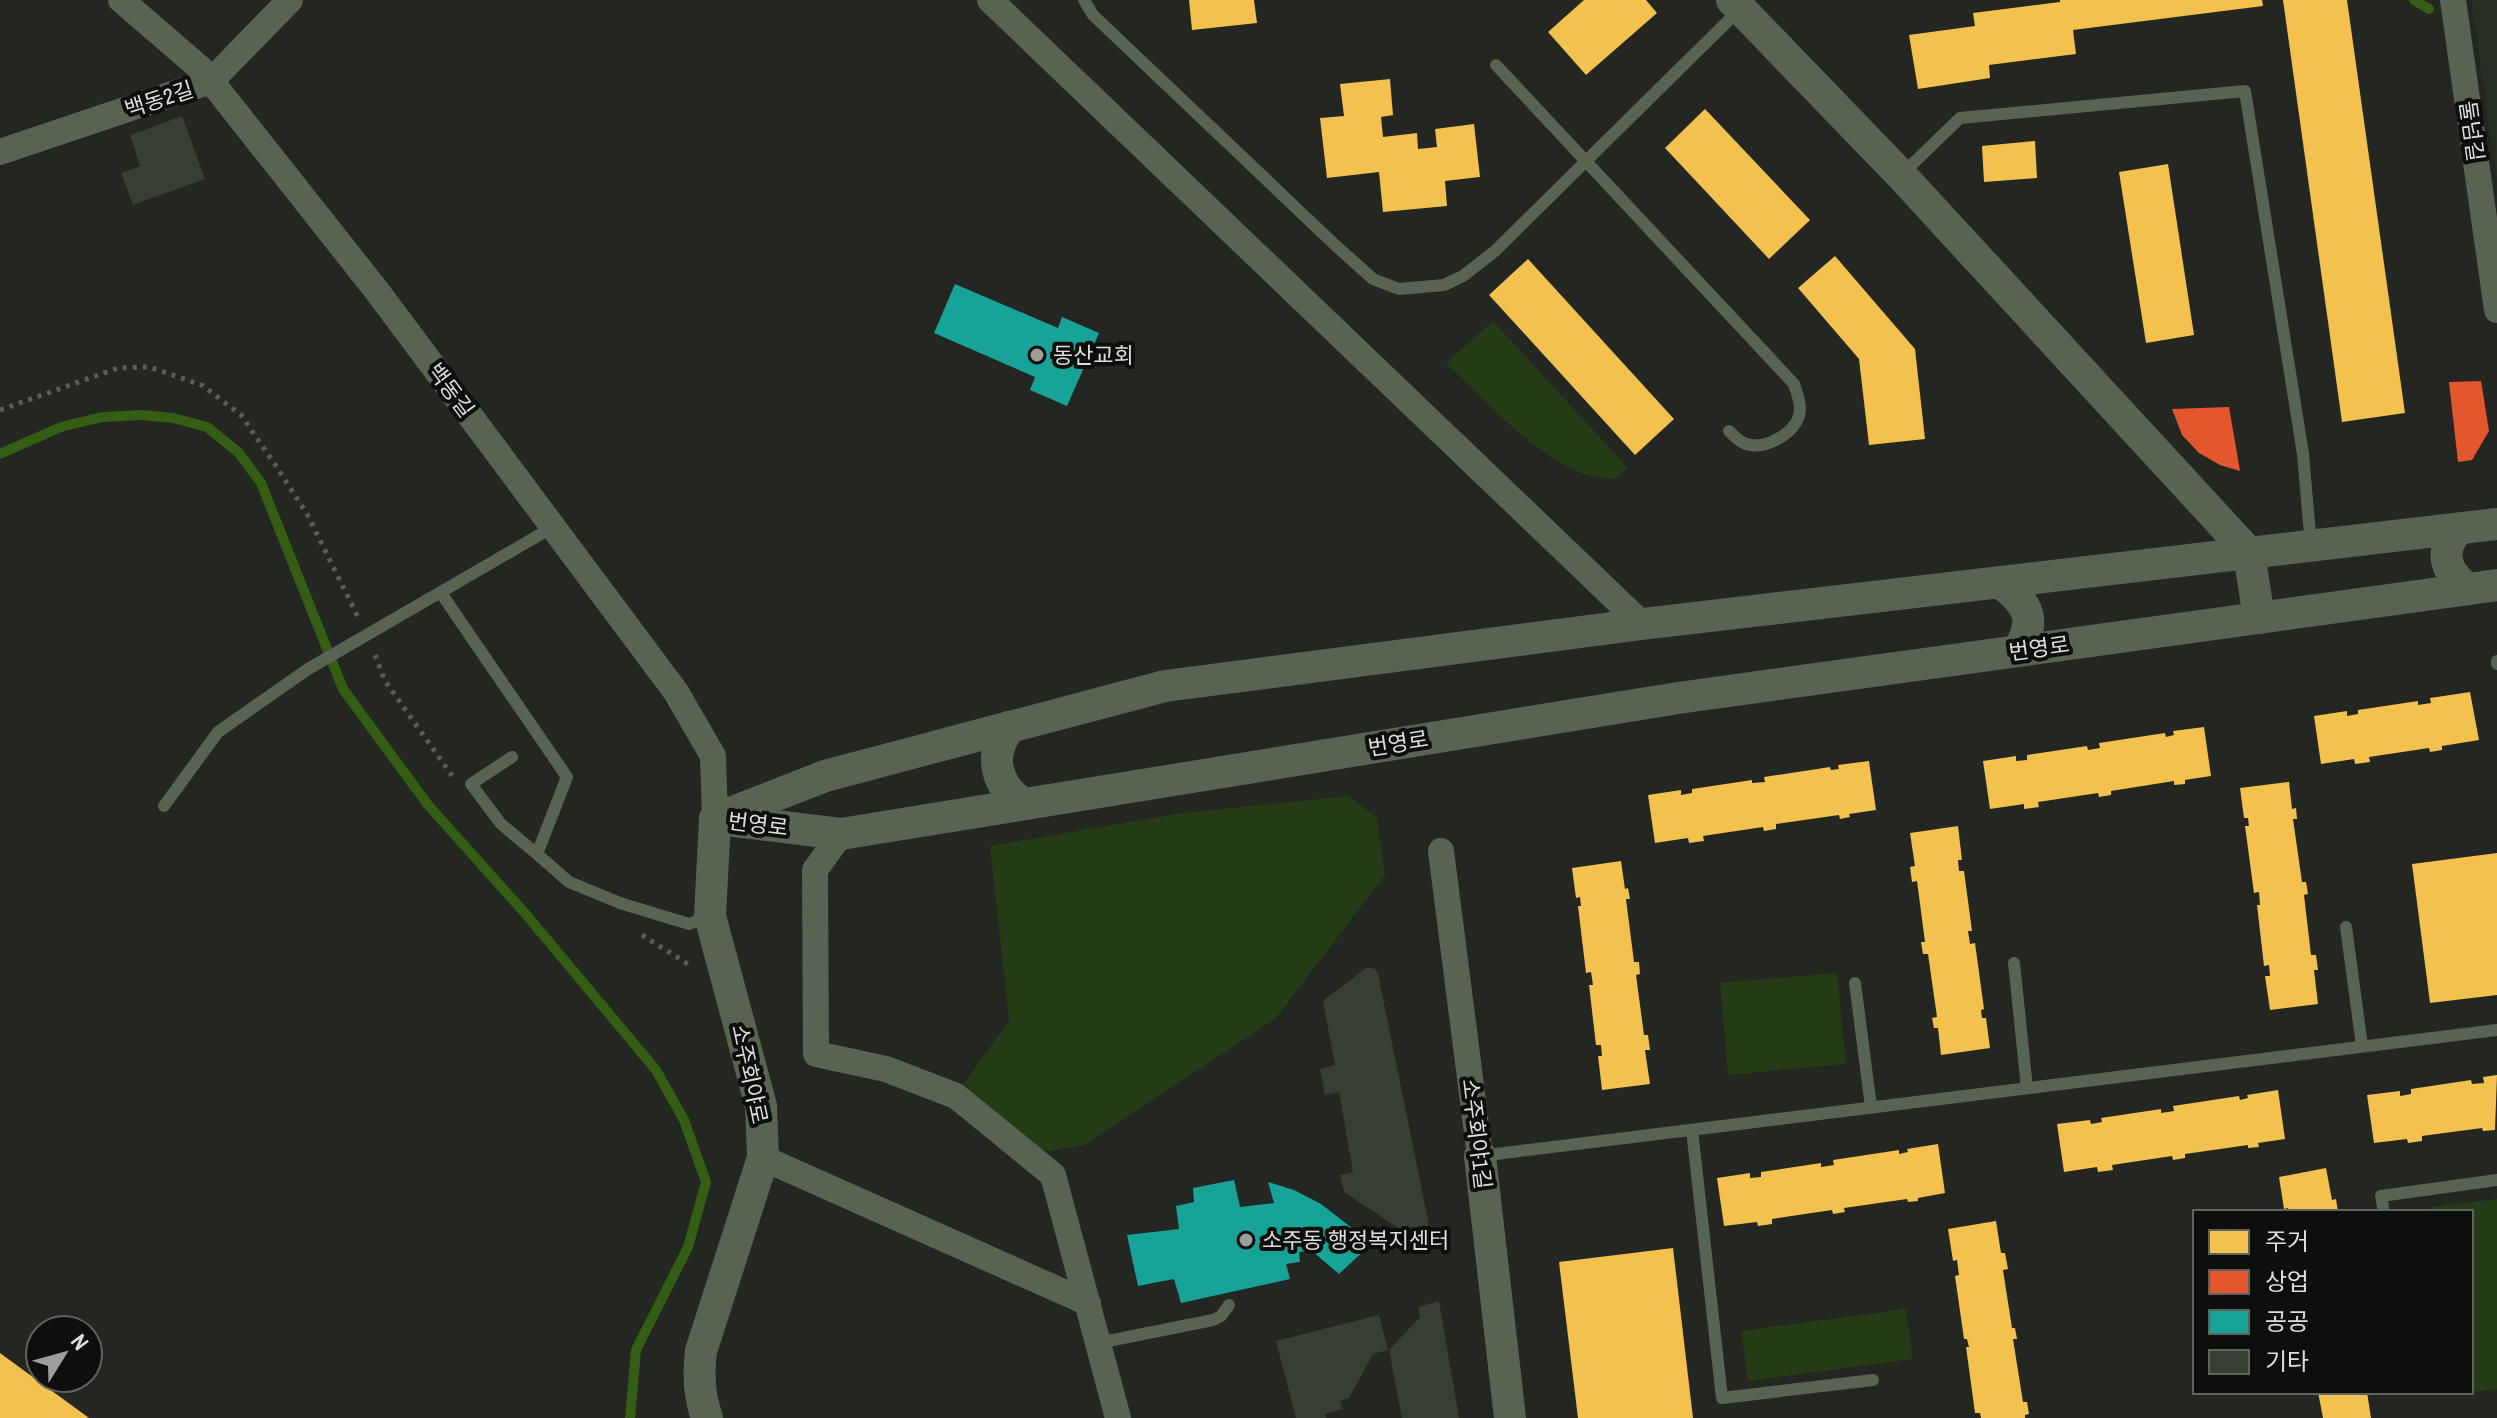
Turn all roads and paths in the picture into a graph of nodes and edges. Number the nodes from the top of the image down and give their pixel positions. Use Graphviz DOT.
graph roads {
  1 [pos="121,0"];
  2 [pos="290,0"];
  3 [pos="990,0"];
  4 [pos="1084,0"];
  5 [pos="2453,0"];
  6 [pos="1736,5"];
  7 [pos="1496,65"];
  8 [pos="211,81"];
  9 [pos="0,152"];
  10 [pos="1587,160"];
  11 [pos="1901,175"];
  12 [pos="2497,310"];
  13 [pos="1729,431"];
  14 [pos="2497,524"];
  15 [pos="553,527"];
  16 [pos="2459,529"];
  17 [pos="2311,546"];
  18 [pos="2249,553"];
  19 [pos="2000,582"];
  20 [pos="2483,587"];
  21 [pos="441,593"];
  22 [pos="2259,618"];
  23 [pos="1642,624"];
  24 [pos="2017,651"];
  25 [pos="1010,727"];
  26 [pos="512,757"];
  27 [pos="1024,804"];
  28 [pos="164,806"];
  29 [pos="715,819"];
  30 [pos="841,834"];
  31 [pos="1441,851"];
  32 [pos="537,854"];
  33 [pos="710,916"];
  34 [pos="2346,927"];
  35 [pos="2014,963"];
  36 [pos="1855,983"];
  37 [pos="2497,1030"];
  38 [pos="2362,1046"];
  39 [pos="2027,1088"];
  40 [pos="1871,1107"];
  41 [pos="1692,1130"];
  42 [pos="1480,1156"];
  43 [pos="763,1158"];
  44 [pos="2497,1180"];
  45 [pos="2384,1210"];
  46 [pos="1088,1303"];
  47 [pos="1229,1305"];
  48 [pos="1098,1343"];
  49 [pos="1873,1380"];
  50 [pos="707,1418"];
  51 [pos="1118,1418"];
  52 [pos="1510,1418"];
  1 -- 8 [label="street, 백동길"];
  2 -- 8 [label="street, 백동2길"];
  3 -- 23 [label="street"];
  4 -- 10 [label="lane"];
  5 -- 12 [label="street, 둘넘길"];
  6 -- 10 [label="lane"];
  6 -- 11 [label="street"];
  7 -- 10 [label="lane"];
  8 -- 9 [label="street, 백동2길"];
  8 -- 15 [label="street, 백동길"];
  10 -- 13 [label="lane"];
  11 -- 17 [label="lane"];
  11 -- 18 [label="street"];
  14 -- 16 [label="street, 번영로"];
  15 -- 21 [label="lane"];
  15 -- 29 [label="street, 백동길"];
  16 -- 17 [label="street, 번영로"];
  16 -- 20 [label="street"];
  17 -- 18 [label="street, 번영로"];
  18 -- 19 [label="street, 번영로"];
  18 -- 22 [label="street"];
  19 -- 23 [label="street, 번영로"];
  19 -- 24 [label="street"];
  20 -- 22 [label="street, 번영로"];
  21 -- 28 [label="lane"];
  21 -- 32 [label="lane"];
  22 -- 24 [label="street, 번영로"];
  23 -- 25 [label="street, 번영로"];
  24 -- 27 [label="street, 번영로"];
  25 -- 27 [label="street"];
  25 -- 29 [label="street, 번영로"];
  26 -- 32 [label="lane"];
  27 -- 30 [label="street, 번영로"];
  29 -- 30 [label="street, 번영로"];
  29 -- 33 [label="street, 소주회야로"];
  30 -- 46 [label="street"];
  31 -- 42 [label="street, 소주회야1길"];
  32 -- 33 [label="lane"];
  33 -- 43 [label="street, 소주회야로"];
  34 -- 38 [label="lane"];
  35 -- 39 [label="lane"];
  36 -- 40 [label="lane"];
  37 -- 38 [label="lane"];
  38 -- 39 [label="lane"];
  39 -- 40 [label="lane"];
  40 -- 41 [label="lane"];
  41 -- 42 [label="lane"];
  41 -- 49 [label="lane"];
  42 -- 52 [label="street, 소주회야1길"];
  43 -- 46 [label="street"];
  43 -- 50 [label="street, 소주회야로"];
  44 -- 45 [label="lane"];
  46 -- 48 [label="street"];
  47 -- 48 [label="lane"];
  48 -- 51 [label="street"];
}
